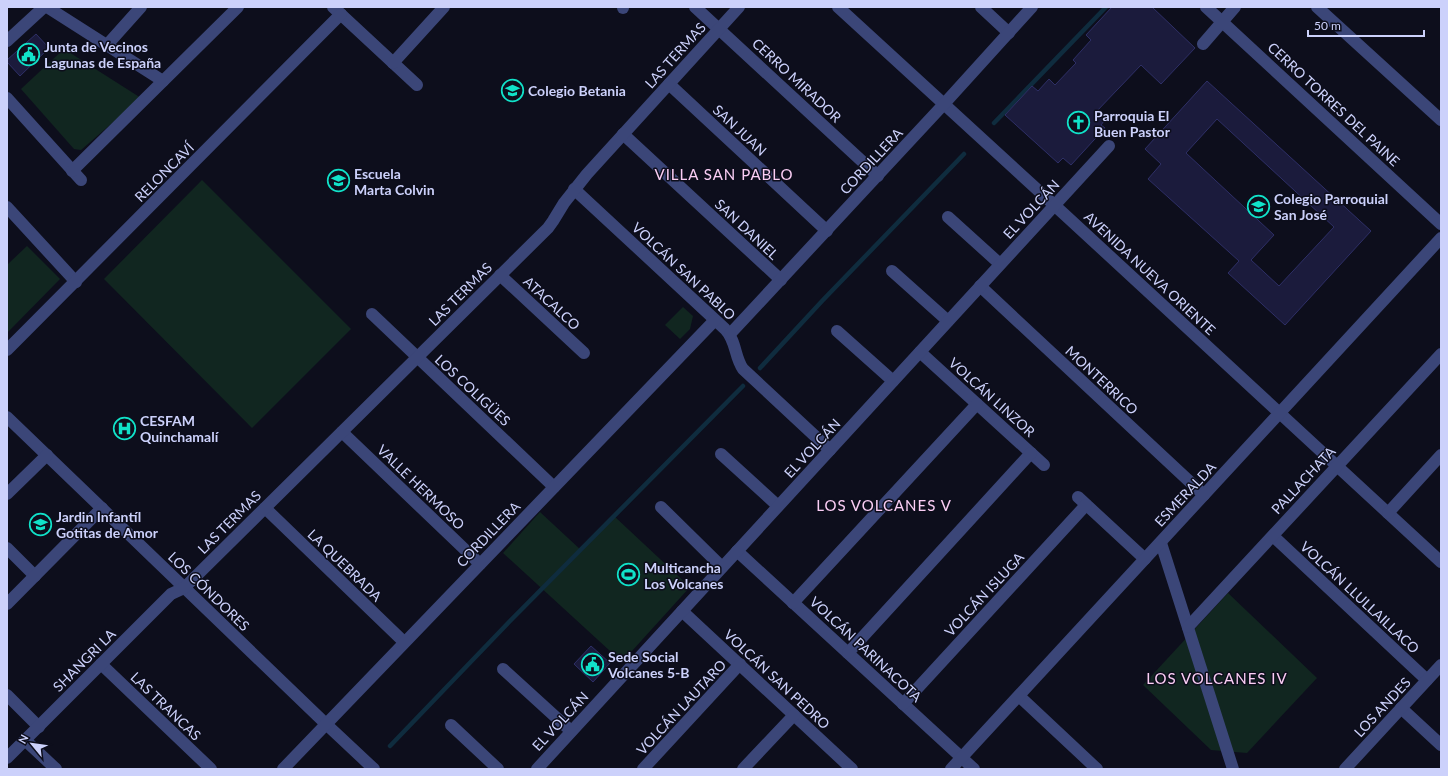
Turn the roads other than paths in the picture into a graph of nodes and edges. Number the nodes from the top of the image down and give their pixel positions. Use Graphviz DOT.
graph roads {
  1 [pos="44,7"];
  2 [pos="47,7"];
  3 [pos="141,7"];
  4 [pos="238,7"];
  5 [pos="444,7"];
  6 [pos="695,7"];
  7 [pos="739,7"];
  8 [pos="838,7"];
  9 [pos="981,7"];
  10 [pos="1032,7"];
  11 [pos="1206,7"];
  12 [pos="1235,7"];
  13 [pos="1317,7"];
  14 [pos="335,9"];
  15 [pos="1222,21"];
  16 [pos="719,29"];
  17 [pos="1009,33"];
  18 [pos="7,40"];
  19 [pos="1203,44"];
  20 [pos="107,45"];
  21 [pos="393,62"];
  22 [pos="163,81"];
  23 [pos="669,84"];
  24 [pos="417,85"];
  25 [pos="7,98"];
  26 [pos="944,104"];
  27 [pos="1441,120"];
  28 [pos="623,134"];
  29 [pos="1109,146"];
  30 [pos="72,171"];
  31 [pos="878,176"];
  32 [pos="81,180"];
  33 [pos="574,189"];
  34 [pos="1055,205"];
  35 [pos="7,207"];
  36 [pos="948,217"];
  37 [pos="1441,224"];
  38 [pos="827,231"];
  39 [pos="1441,238"];
  40 [pos="1000,264"];
  41 [pos="892,271"];
  42 [pos="500,275"];
  43 [pos="781,280"];
  44 [pos="76,282"];
  45 [pos="980,286"];
  46 [pos="372,314"];
  47 [pos="715,320"];
  48 [pos="948,321"];
  49 [pos="837,331"];
  50 [pos="730,334"];
  51 [pos="7,350"];
  52 [pos="920,352"];
  53 [pos="584,353"];
  54 [pos="1441,354"];
  55 [pos="418,358"];
  56 [pos="893,381"];
  57 [pos="977,404"];
  58 [pos="1280,414"];
  59 [pos="7,417"];
  60 [pos="342,432"];
  61 [pos="830,450"];
  62 [pos="1031,453"];
  63 [pos="721,454"];
  64 [pos="47,455"];
  65 [pos="1441,455"];
  66 [pos="1044,465"];
  67 [pos="1337,466"];
  68 [pos="554,487"];
  69 [pos="7,494"];
  70 [pos="1204,495"];
  71 [pos="778,506"];
  72 [pos="661,507"];
  73 [pos="102,508"];
  74 [pos="265,508"];
  75 [pos="1388,513"];
  76 [pos="1273,536"];
  77 [pos="1161,543"];
  78 [pos="7,548"];
  79 [pos="737,551"];
  80 [pos="1145,559"];
  81 [pos="1440,560"];
  82 [pos="480,564"];
  83 [pos="722,567"];
  84 [pos="35,576"];
  85 [pos="184,588"];
  86 [pos="793,603"];
  87 [pos="7,604"];
  88 [pos="682,610"];
  89 [pos="1188,627"];
  90 [pos="404,642"];
  91 [pos="848,653"];
  92 [pos="101,664"];
  93 [pos="740,664"];
  94 [pos="1441,665"];
  95 [pos="503,669"];
  96 [pos="1427,680"];
  97 [pos="7,695"];
  98 [pos="1019,696"];
  99 [pos="903,704"];
  100 [pos="1401,708"];
  101 [pos="794,715"];
  102 [pos="326,724"];
  103 [pos="451,725"];
  104 [pos="39,727"];
  105 [pos="571,731"];
  106 [pos="25,740"];
  107 [pos="1441,745"];
  108 [pos="7,758"];
  109 [pos="962,758"];
  110 [pos="1351,767"];
  111 [pos="56,769"];
  112 [pos="211,769"];
  113 [pos="283,769"];
  114 [pos="374,769"];
  115 [pos="498,769"];
  116 [pos="537,769"];
  117 [pos="644,769"];
  118 [pos="743,769"];
  119 [pos="852,769"];
  120 [pos="951,769"];
  121 [pos="974,769"];
  122 [pos="1098,769"];
  123 [pos="1233,769"];
  1 -- 18 [label="street"];
  2 -- 20 [label="street"];
  3 -- 20 [label="street"];
  4 -- 22 [label="street"];
  5 -- 21 [label="street"];
  6 -- 16 [label="street, CERRO MIRADOR"];
  7 -- 16 [label="street, LAS TERMAS"];
  8 -- 26 [label="street, AVENIDA NUEVA ORIENTE"];
  9 -- 17 [label="street"];
  10 -- 17 [label="street, CORDILLERA"];
  11 -- 15 [label="street, CERRO TORRES DEL PAINE"];
  12 -- 15 [label="street"];
  13 -- 27 [label="street"];
  14 -- 21 [label="street"];
  14 -- 44 [label="street, RELONCAVÍ"];
  15 -- 19 [label="street"];
  15 -- 37 [label="street, CERRO TORRES DEL PAINE"];
  16 -- 23 [label="street, LAS TERMAS"];
  16 -- 31 [label="street, CERRO MIRADOR"];
  17 -- 26 [label="street, CORDILLERA"];
  20 -- 22 [label="street"];
  21 -- 24 [label="street"];
  22 -- 30 [label="street"];
  23 -- 28 [label="street, LAS TERMAS"];
  23 -- 38 [label="street, SAN JUAN"];
  25 -- 30 [label="street"];
  26 -- 31 [label="street, CORDILLERA"];
  26 -- 34 [label="street, AVENIDA NUEVA ORIENTE"];
  28 -- 33 [label="street, LAS TERMAS"];
  28 -- 43 [label="street, SAN DANIEL"];
  29 -- 34 [label="street, EL VOLCÁN"];
  30 -- 32 [label="street"];
  31 -- 38 [label="street, CORDILLERA"];
  33 -- 42 [label="street, LAS TERMAS"];
  33 -- 47 [label="street, VOLCÁN SAN PABLO"];
  34 -- 40 [label="street, EL VOLCÁN"];
  34 -- 58 [label="street, AVENIDA NUEVA ORIENTE"];
  35 -- 44 [label="street"];
  36 -- 40 [label="street"];
  38 -- 43 [label="street, CORDILLERA"];
  39 -- 58 [label="street, ESMERALDA"];
  40 -- 45 [label="street, EL VOLCÁN"];
  41 -- 48 [label="street"];
  42 -- 53 [label="street, ATACALCO"];
  42 -- 55 [label="street, LAS TERMAS"];
  43 -- 50 [label="street, CORDILLERA"];
  44 -- 51 [label="street, RELONCAVÍ"];
  45 -- 48 [label="street, EL VOLCÁN"];
  45 -- 70 [label="street, MONTERRICO"];
  46 -- 55 [label="street, LOS COLIGÜES"];
  47 -- 50 [label="street, VOLCÁN SAN PABLO"];
  47 -- 68 [label="street, CORDILLERA"];
  48 -- 52 [label="street, EL VOLCÁN"];
  49 -- 56 [label="street"];
  50 -- 61 [label="street, VOLCÁN SAN PABLO"];
  52 -- 56 [label="street, EL VOLCÁN"];
  52 -- 57 [label="street, VOLCÁN LINZOR"];
  54 -- 67 [label="street, PALLACHATA"];
  55 -- 60 [label="street, LAS TERMAS"];
  55 -- 68 [label="street, LOS COLIGÜES"];
  56 -- 61 [label="street, EL VOLCÁN"];
  57 -- 62 [label="street, VOLCÁN LINZOR"];
  57 -- 86 [label="street"];
  58 -- 67 [label="street, AVENIDA NUEVA ORIENTE"];
  58 -- 70 [label="street, ESMERALDA"];
  59 -- 64 [label="street, LOS CÓNDORES"];
  60 -- 74 [label="street, LAS TERMAS"];
  60 -- 82 [label="street, VALLE HERMOSO"];
  61 -- 71 [label="street, EL VOLCÁN"];
  62 -- 66 [label="street, VOLCÁN LINZOR"];
  62 -- 91 [label="street"];
  63 -- 71 [label="street"];
  64 -- 69 [label="street"];
  64 -- 73 [label="street, LOS CÓNDORES"];
  65 -- 75 [label="street"];
  67 -- 75 [label="street, AVENIDA NUEVA ORIENTE"];
  67 -- 76 [label="street, PALLACHATA"];
  68 -- 82 [label="street, CORDILLERA"];
  70 -- 77 [label="street, ESMERALDA"];
  71 -- 79 [label="street, EL VOLCÁN"];
  72 -- 83 [label="street"];
  73 -- 84 [label="street"];
  73 -- 85 [label="street, LOS CÓNDORES"];
  74 -- 85 [label="street, LAS TERMAS"];
  74 -- 90 [label="street, LA QUEBRADA"];
  75 -- 81 [label="street, AVENIDA NUEVA ORIENTE"];
  76 -- 89 [label="street, PALLACHATA"];
  76 -- 96 [label="street, VOLCÁN LLULLAILLACO"];
  77 -- 80 [label="street, ESMERALDA"];
  77 -- 89 [label="street"];
  78 -- 84 [label="street"];
  79 -- 83 [label="street, EL VOLCÁN"];
  79 -- 86 [label="street, VOLCÁN PARINACOTA"];
  80 -- 98 [label="street, ESMERALDA"];
  80 -- 99 [label="street, VOLCÁN ISLUGA"];
  82 -- 90 [label="street, CORDILLERA"];
  83 -- 88 [label="street, EL VOLCÁN"];
  84 -- 87 [label="street"];
  85 -- 92 [label="street, SHANGRI LA"];
  85 -- 102 [label="street, LOS CÓNDORES"];
  86 -- 91 [label="street, VOLCÁN PARINACOTA"];
  88 -- 93 [label="street, VOLCÁN SAN PEDRO"];
  88 -- 105 [label="street, EL VOLCÁN"];
  89 -- 123 [label="street"];
  90 -- 102 [label="street, CORDILLERA"];
  91 -- 99 [label="street, VOLCÁN PARINACOTA"];
  92 -- 104 [label="street, SHANGRI LA"];
  92 -- 112 [label="street, LAS TRANCAS"];
  93 -- 101 [label="street, VOLCÁN SAN PEDRO"];
  93 -- 117 [label="street, VOLCÁN LAUTARO"];
  94 -- 96 [label="street, LOS ANDES"];
  95 -- 105 [label="street"];
  96 -- 100 [label="street, LOS ANDES"];
  97 -- 104 [label="street"];
  98 -- 109 [label="street, ESMERALDA"];
  98 -- 122 [label="street"];
  99 -- 109 [label="street, VOLCÁN PARINACOTA"];
  100 -- 107 [label="street"];
  100 -- 110 [label="street, LOS ANDES"];
  101 -- 118 [label="street"];
  101 -- 119 [label="street, VOLCÁN SAN PEDRO"];
  102 -- 113 [label="street, CORDILLERA"];
  102 -- 114 [label="street, LOS CÓNDORES"];
  103 -- 115 [label="street"];
  104 -- 106 [label="street, SHANGRI LA"];
  105 -- 116 [label="street, EL VOLCÁN"];
  106 -- 108 [label="street, SHANGRI LA"];
  106 -- 111 [label="street"];
  109 -- 120 [label="street, ESMERALDA"];
  109 -- 121 [label="street, VOLCÁN PARINACOTA"];
}
